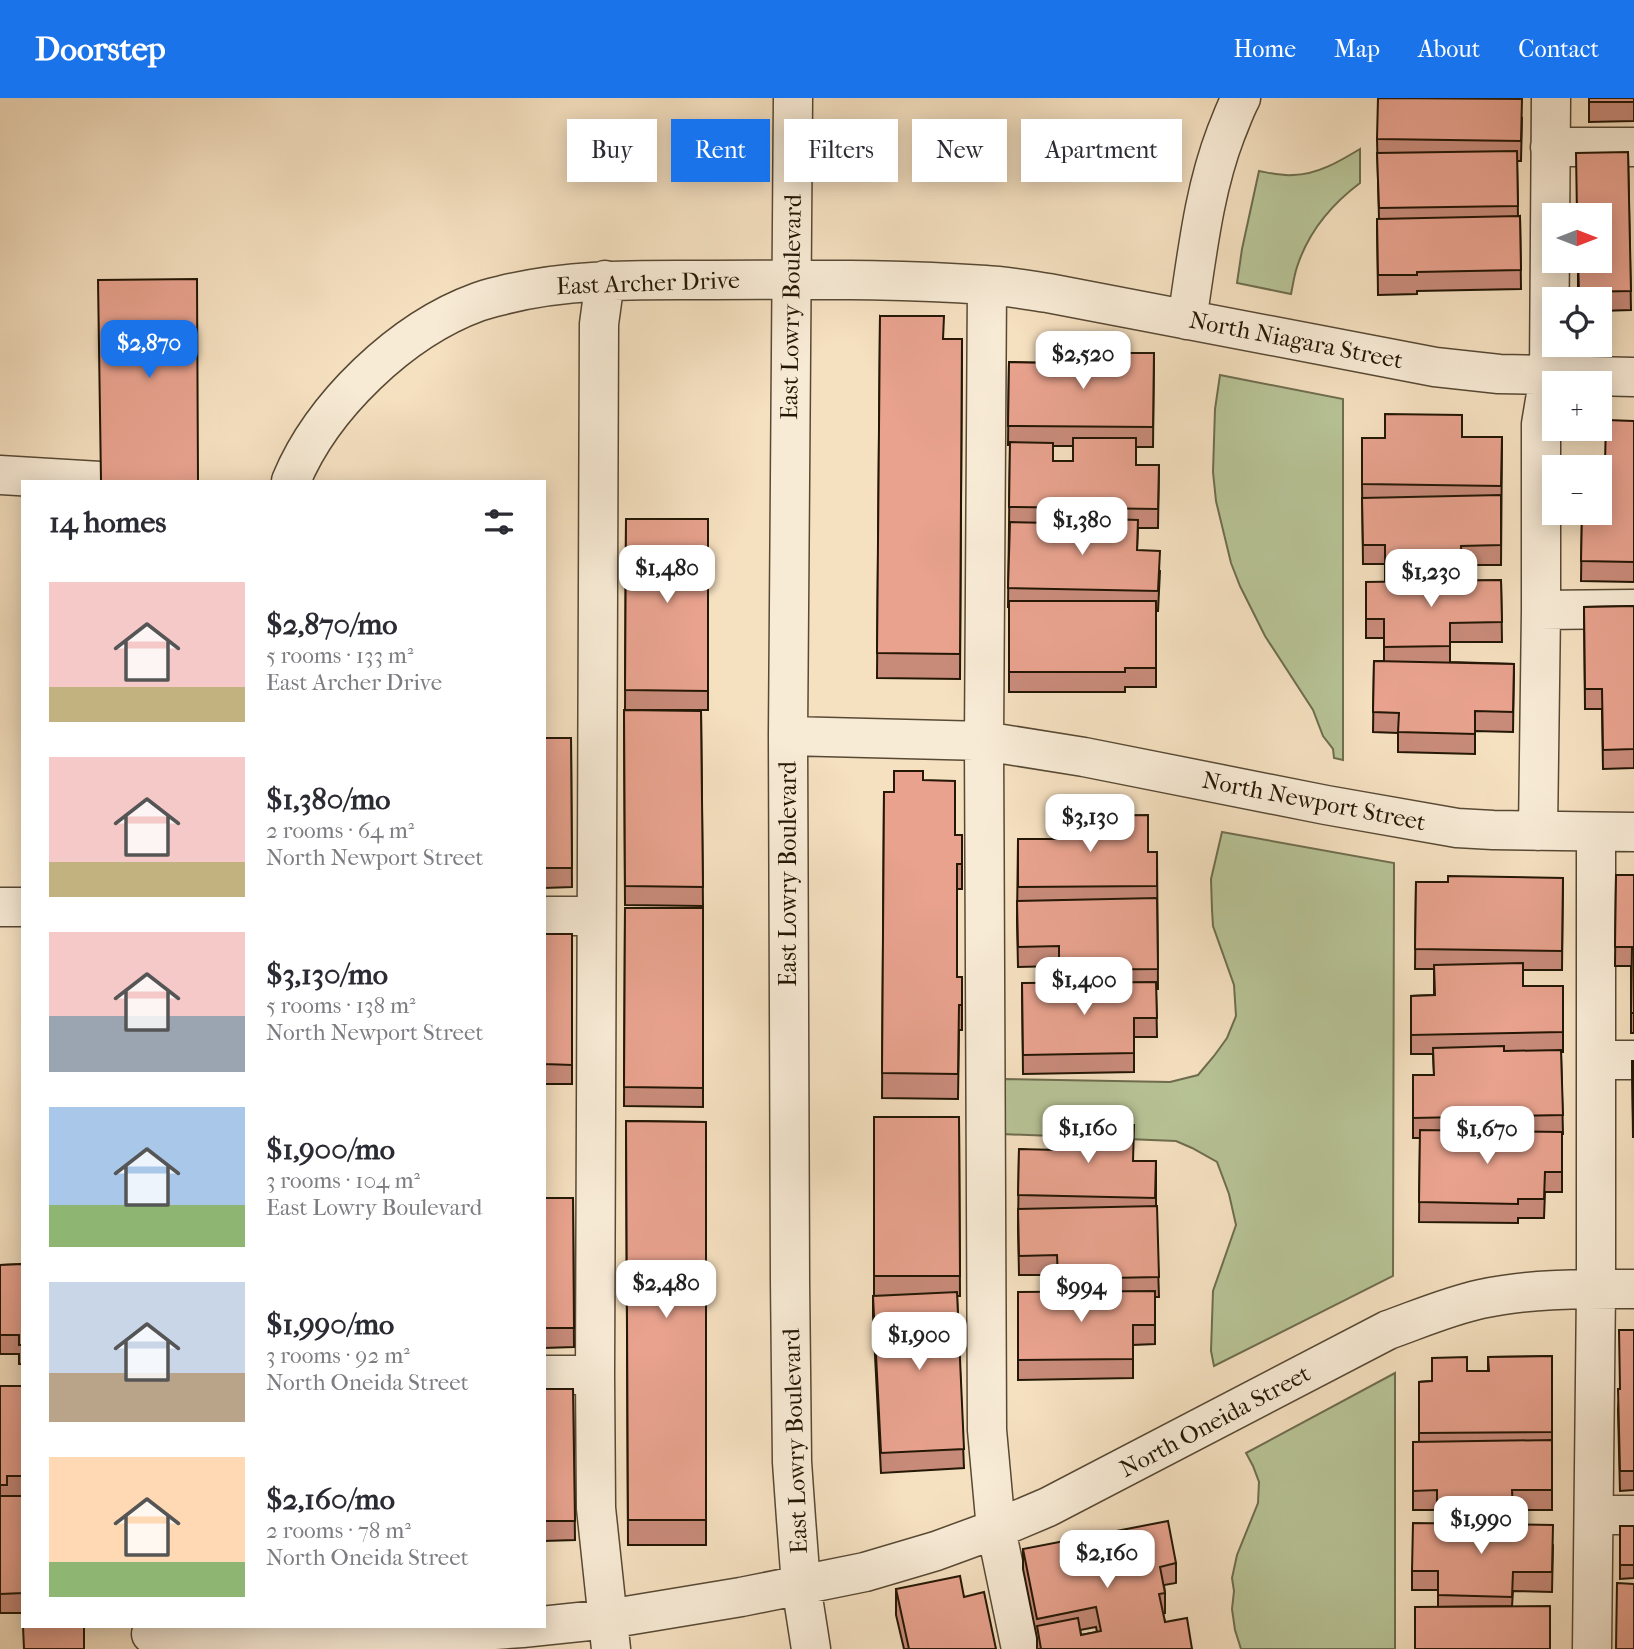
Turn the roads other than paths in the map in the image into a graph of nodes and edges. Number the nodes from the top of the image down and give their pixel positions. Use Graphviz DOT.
graph roads {
  1 [pos="793,98"];
  2 [pos="1241,98"];
  3 [pos="1550,98"];
  4 [pos="1550,147"];
  5 [pos="1634,147"];
  6 [pos="606,280"];
  7 [pos="791,280"];
  8 [pos="987,285"];
  9 [pos="1187,320"];
  10 [pos="1549,371"];
  11 [pos="1542,376"];
  12 [pos="1612,377"];
  13 [pos="1634,377"];
  14 [pos="1542,418"];
  15 [pos="0,475"];
  16 [pos="83,480"];
  17 [pos="291,480"];
  18 [pos="1634,609"];
  19 [pos="1541,610"];
  20 [pos="788,736"];
  21 [pos="984,741"];
  22 [pos="1538,831"];
  23 [pos="1596,832"];
  24 [pos="1634,832"];
  25 [pos="0,907"];
  26 [pos="21,907"];
  27 [pos="546,916"];
  28 [pos="596,916"];
  29 [pos="1597,1060"];
  30 [pos="1634,1060"];
  31 [pos="1596,1289"];
  32 [pos="1634,1289"];
  33 [pos="546,1375"];
  34 [pos="595,1375"];
  35 [pos="1595,1515"];
  36 [pos="1634,1515"];
  37 [pos="996,1529"];
  38 [pos="801,1585"];
  39 [pos="610,1634"];
  40 [pos="151,1636"];
  41 [pos="811,1649"];
  42 [pos="1021,1649"];
  43 [pos="1592,1649"];
  1 -- 7 [label="street, East Lowry Boulevard"];
  2 -- 9 [label="street"];
  3 -- 4 [label="street"];
  4 -- 5 [label="street"];
  4 -- 10 [label="street"];
  6 -- 7 [label="street, East Archer Drive"];
  6 -- 17 [label="street, East Archer Drive"];
  6 -- 28 [label="street"];
  7 -- 8 [label="street, North Niagara Street"];
  7 -- 20 [label="street, East Lowry Boulevard"];
  8 -- 9 [label="street, North Niagara Street"];
  8 -- 21 [label="street"];
  9 -- 11 [label="street, North Niagara Street"];
  12 -- 13 [label="street, North Niagara Street"];
  14 -- 19 [label="street"];
  15 -- 16 [label="street"];
  18 -- 19 [label="street"];
  19 -- 22 [label="street"];
  20 -- 21 [label="street, North Newport Street"];
  20 -- 38 [label="street, East Lowry Boulevard"];
  21 -- 22 [label="street, North Newport Street"];
  21 -- 37 [label="street"];
  22 -- 23 [label="street, North Newport Street"];
  23 -- 24 [label="street, North Newport Street"];
  23 -- 29 [label="street"];
  25 -- 26 [label="street"];
  27 -- 28 [label="street"];
  28 -- 34 [label="street"];
  29 -- 30 [label="street"];
  29 -- 31 [label="street"];
  31 -- 32 [label="street, North Oneida Street"];
  31 -- 35 [label="street"];
  31 -- 37 [label="street, North Oneida Street"];
  33 -- 34 [label="street"];
  34 -- 39 [label="street"];
  35 -- 36 [label="street"];
  35 -- 43 [label="street"];
  37 -- 38 [label="street, North Oneida Street"];
  37 -- 42 [label="street"];
  38 -- 39 [label="street, North Oneida Street"];
  38 -- 41 [label="street, East Lowry Boulevard"];
  39 -- 40 [label="street, North Oneida Street"];
}
